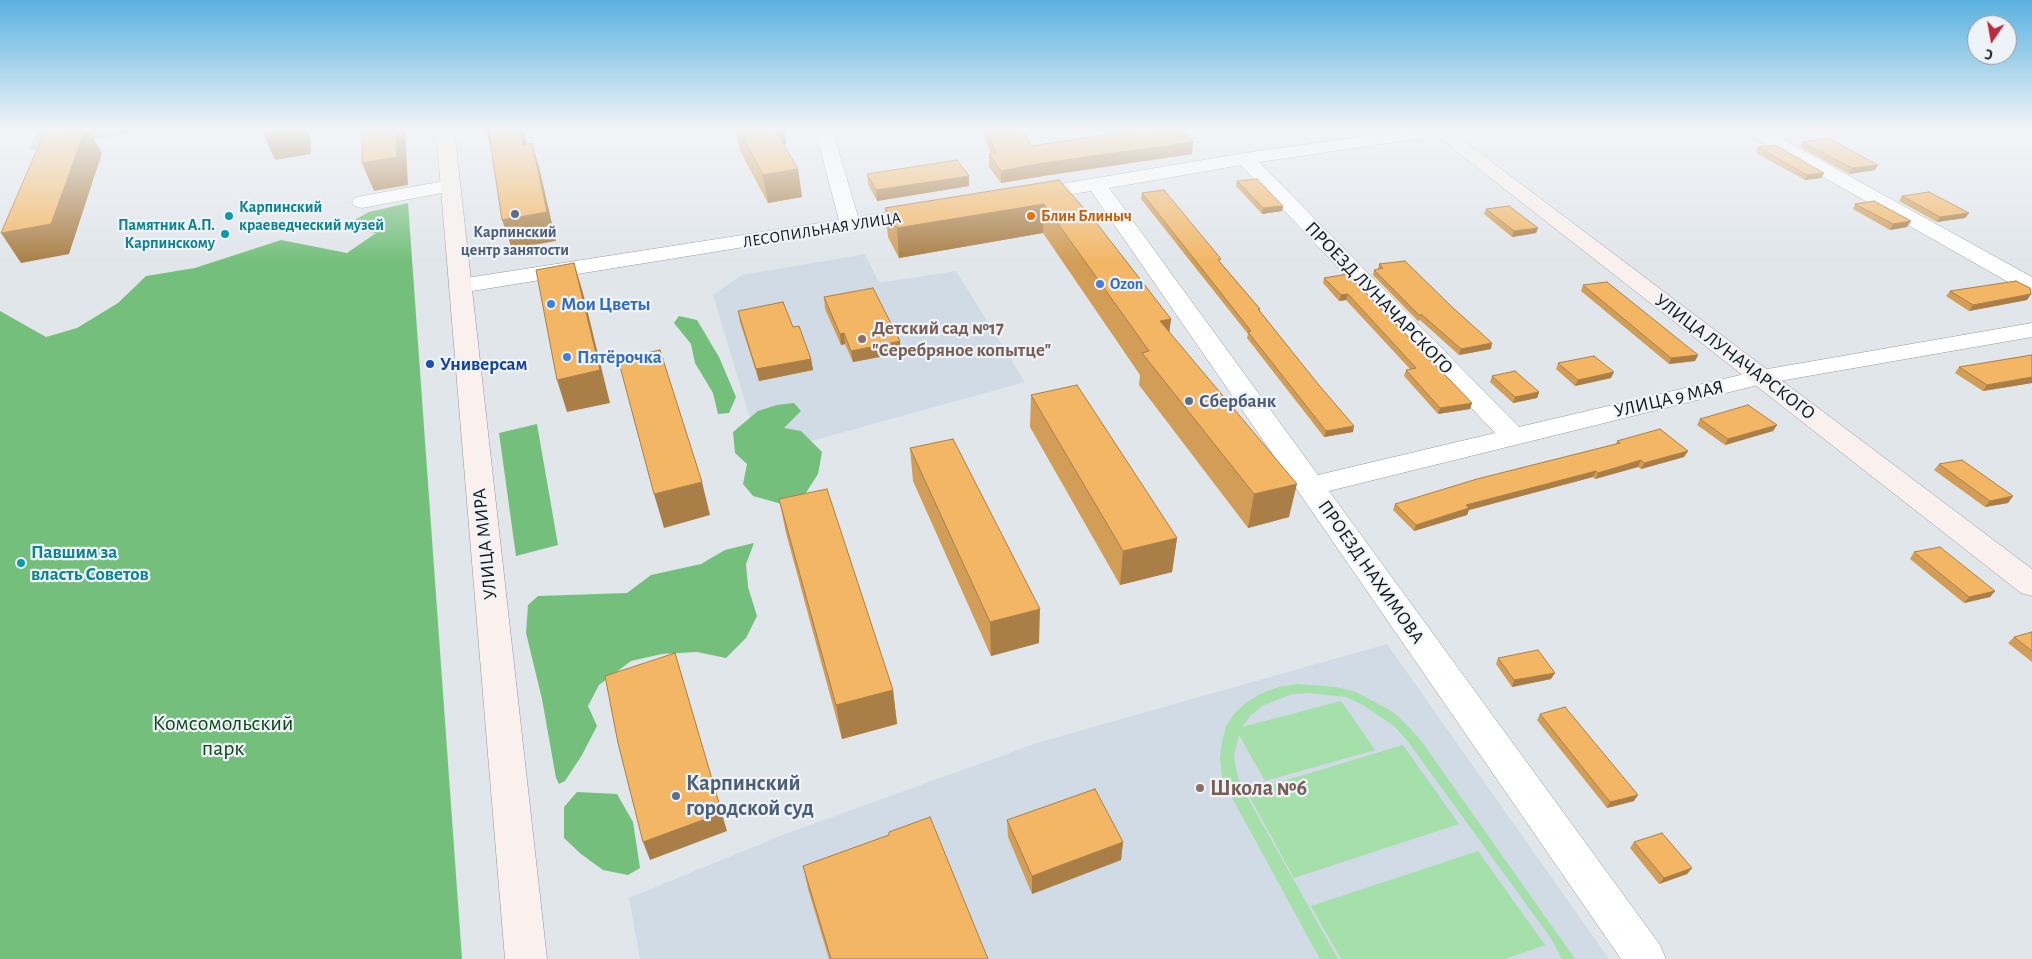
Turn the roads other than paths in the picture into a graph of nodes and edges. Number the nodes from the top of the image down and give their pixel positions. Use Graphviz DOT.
graph roads {
  1 [pos="449,174"];
  2 [pos="836,174"];
  3 [pos="1161,174"];
  4 [pos="1260,174"];
  5 [pos="1500,174"];
  6 [pos="1833,174"];
  7 [pos="1096,185"];
  8 [pos="450,186"];
  9 [pos="1017,198"];
  10 [pos="362,202"];
  11 [pos="938,211"];
  12 [pos="850,225"];
  13 [pos="460,286"];
  14 [pos="2032,286"];
  15 [pos="2032,330"];
  16 [pos="1762,377"];
  17 [pos="1513,436"];
  18 [pos="1310,486"];
  19 [pos="2032,585"];
  20 [pos="526,959"];
  21 [pos="1646,959"];
  1 -- 8 [label="main road, УЛИЦА МИРА"];
  2 -- 12 [label="street"];
  3 -- 7 [label="street"];
  4 -- 17 [label="street, ПРОЕЗД ЛУНАЧАРСКОГО"];
  5 -- 16 [label="main road, УЛИЦА ЛУНАЧАРСКОГО"];
  6 -- 14 [label="street"];
  7 -- 9 [label="street"];
  7 -- 18 [label="street, ПРОЕЗД НАХИМОВА"];
  8 -- 10 [label="street"];
  8 -- 13 [label="main road, УЛИЦА МИРА"];
  11 -- 12 [label="street, ЛЕСОПИЛЬНАЯ УЛИЦА"];
  12 -- 13 [label="street, ЛЕСОПИЛЬНАЯ УЛИЦА"];
  13 -- 20 [label="main road, УЛИЦА МИРА"];
  15 -- 16 [label="street, УЛИЦА 9 МАЯ"];
  16 -- 17 [label="street, УЛИЦА 9 МАЯ"];
  16 -- 19 [label="main road, УЛИЦА ЛУНАЧАРСКОГО"];
  17 -- 18 [label="street, УЛИЦА 9 МАЯ"];
  18 -- 21 [label="street, ПРОЕЗД НАХИМОВА"];
}
